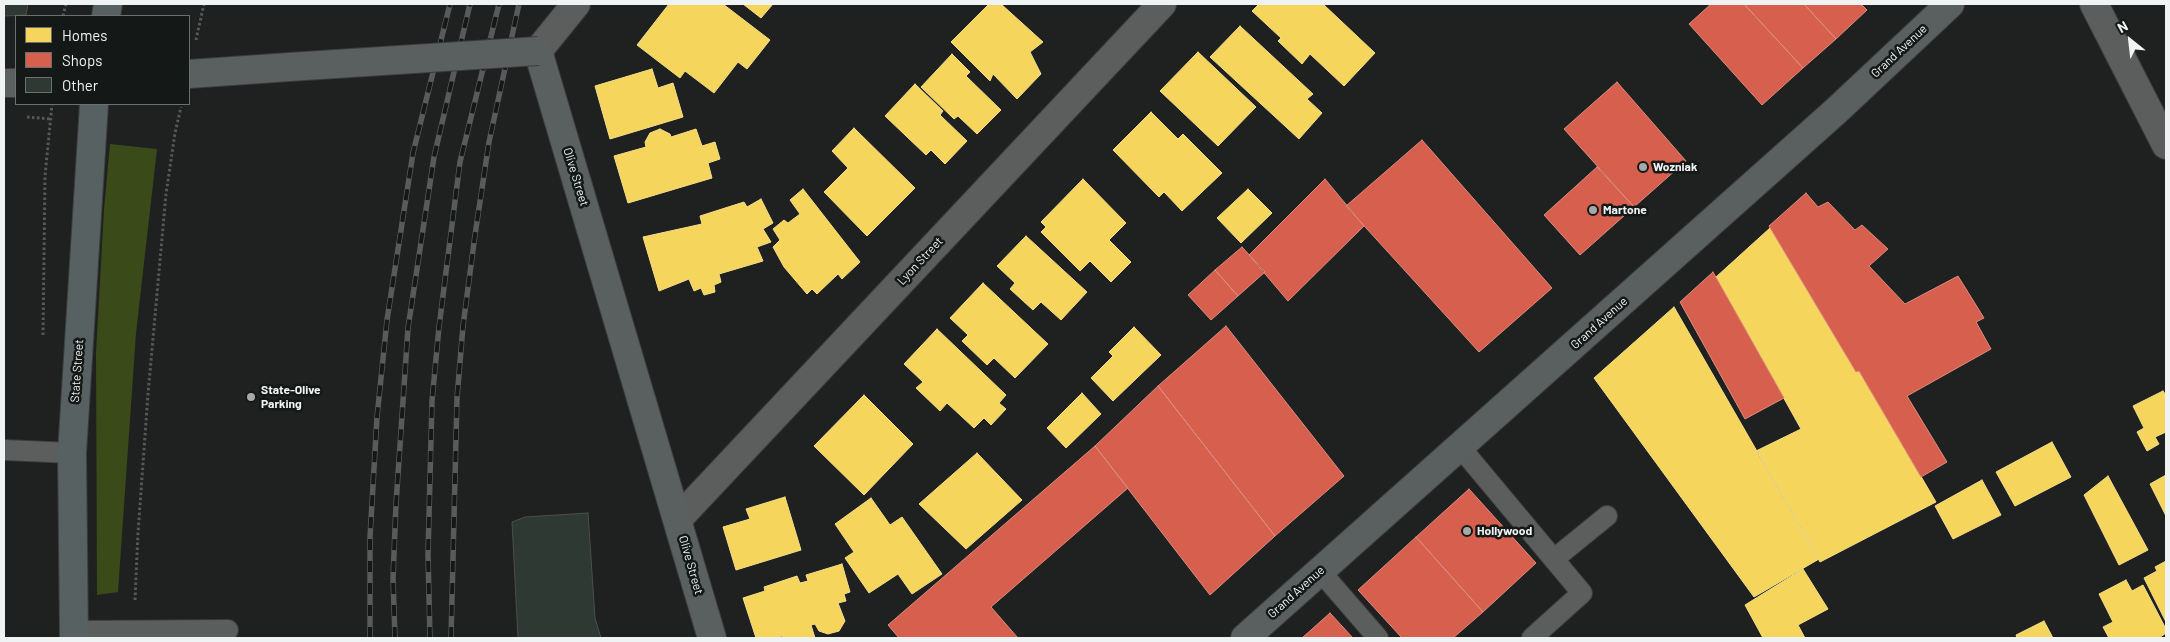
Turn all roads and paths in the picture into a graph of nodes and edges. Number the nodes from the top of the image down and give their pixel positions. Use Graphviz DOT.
graph roads {
  1 [pos="576,4"];
  2 [pos="1162,4"];
  3 [pos="1950,4"];
  4 [pos="2094,4"];
  5 [pos="538,51"];
  6 [pos="190,74"];
  7 [pos="94,105"];
  8 [pos="182,105"];
  9 [pos="2166,145"];
  10 [pos="1460,447"];
  11 [pos="4,450"];
  12 [pos="72,452"];
  13 [pos="1607,516"];
  14 [pos="678,519"];
  15 [pos="1554,559"];
  16 [pos="1320,571"];
  17 [pos="134,629"];
  18 [pos="228,630"];
  19 [pos="74,634"];
  20 [pos="712,638"];
  21 [pos="1245,638"];
  22 [pos="1378,638"];
  23 [pos="1532,638"];
  1 -- 5 [label="street"];
  2 -- 14 [label="street, Lyon Street"];
  3 -- 10 [label="street, Grand Avenue"];
  4 -- 9 [label="street"];
  5 -- 6 [label="street, bridge"];
  5 -- 14 [label="street, Olive Street"];
  7 -- 12 [label="main road, State Street"];
  8 -- 17 [label="path"];
  10 -- 15 [label="lane"];
  10 -- 16 [label="street, Grand Avenue"];
  11 -- 12 [label="lane"];
  12 -- 19 [label="main road, State Street"];
  13 -- 15 [label="lane"];
  14 -- 20 [label="street, Olive Street"];
  15 -- 23 [label="lane"];
  16 -- 21 [label="street, Grand Avenue"];
  16 -- 22 [label="lane"];
  17 -- 18 [label="lane"];
  17 -- 19 [label="lane"];
}
